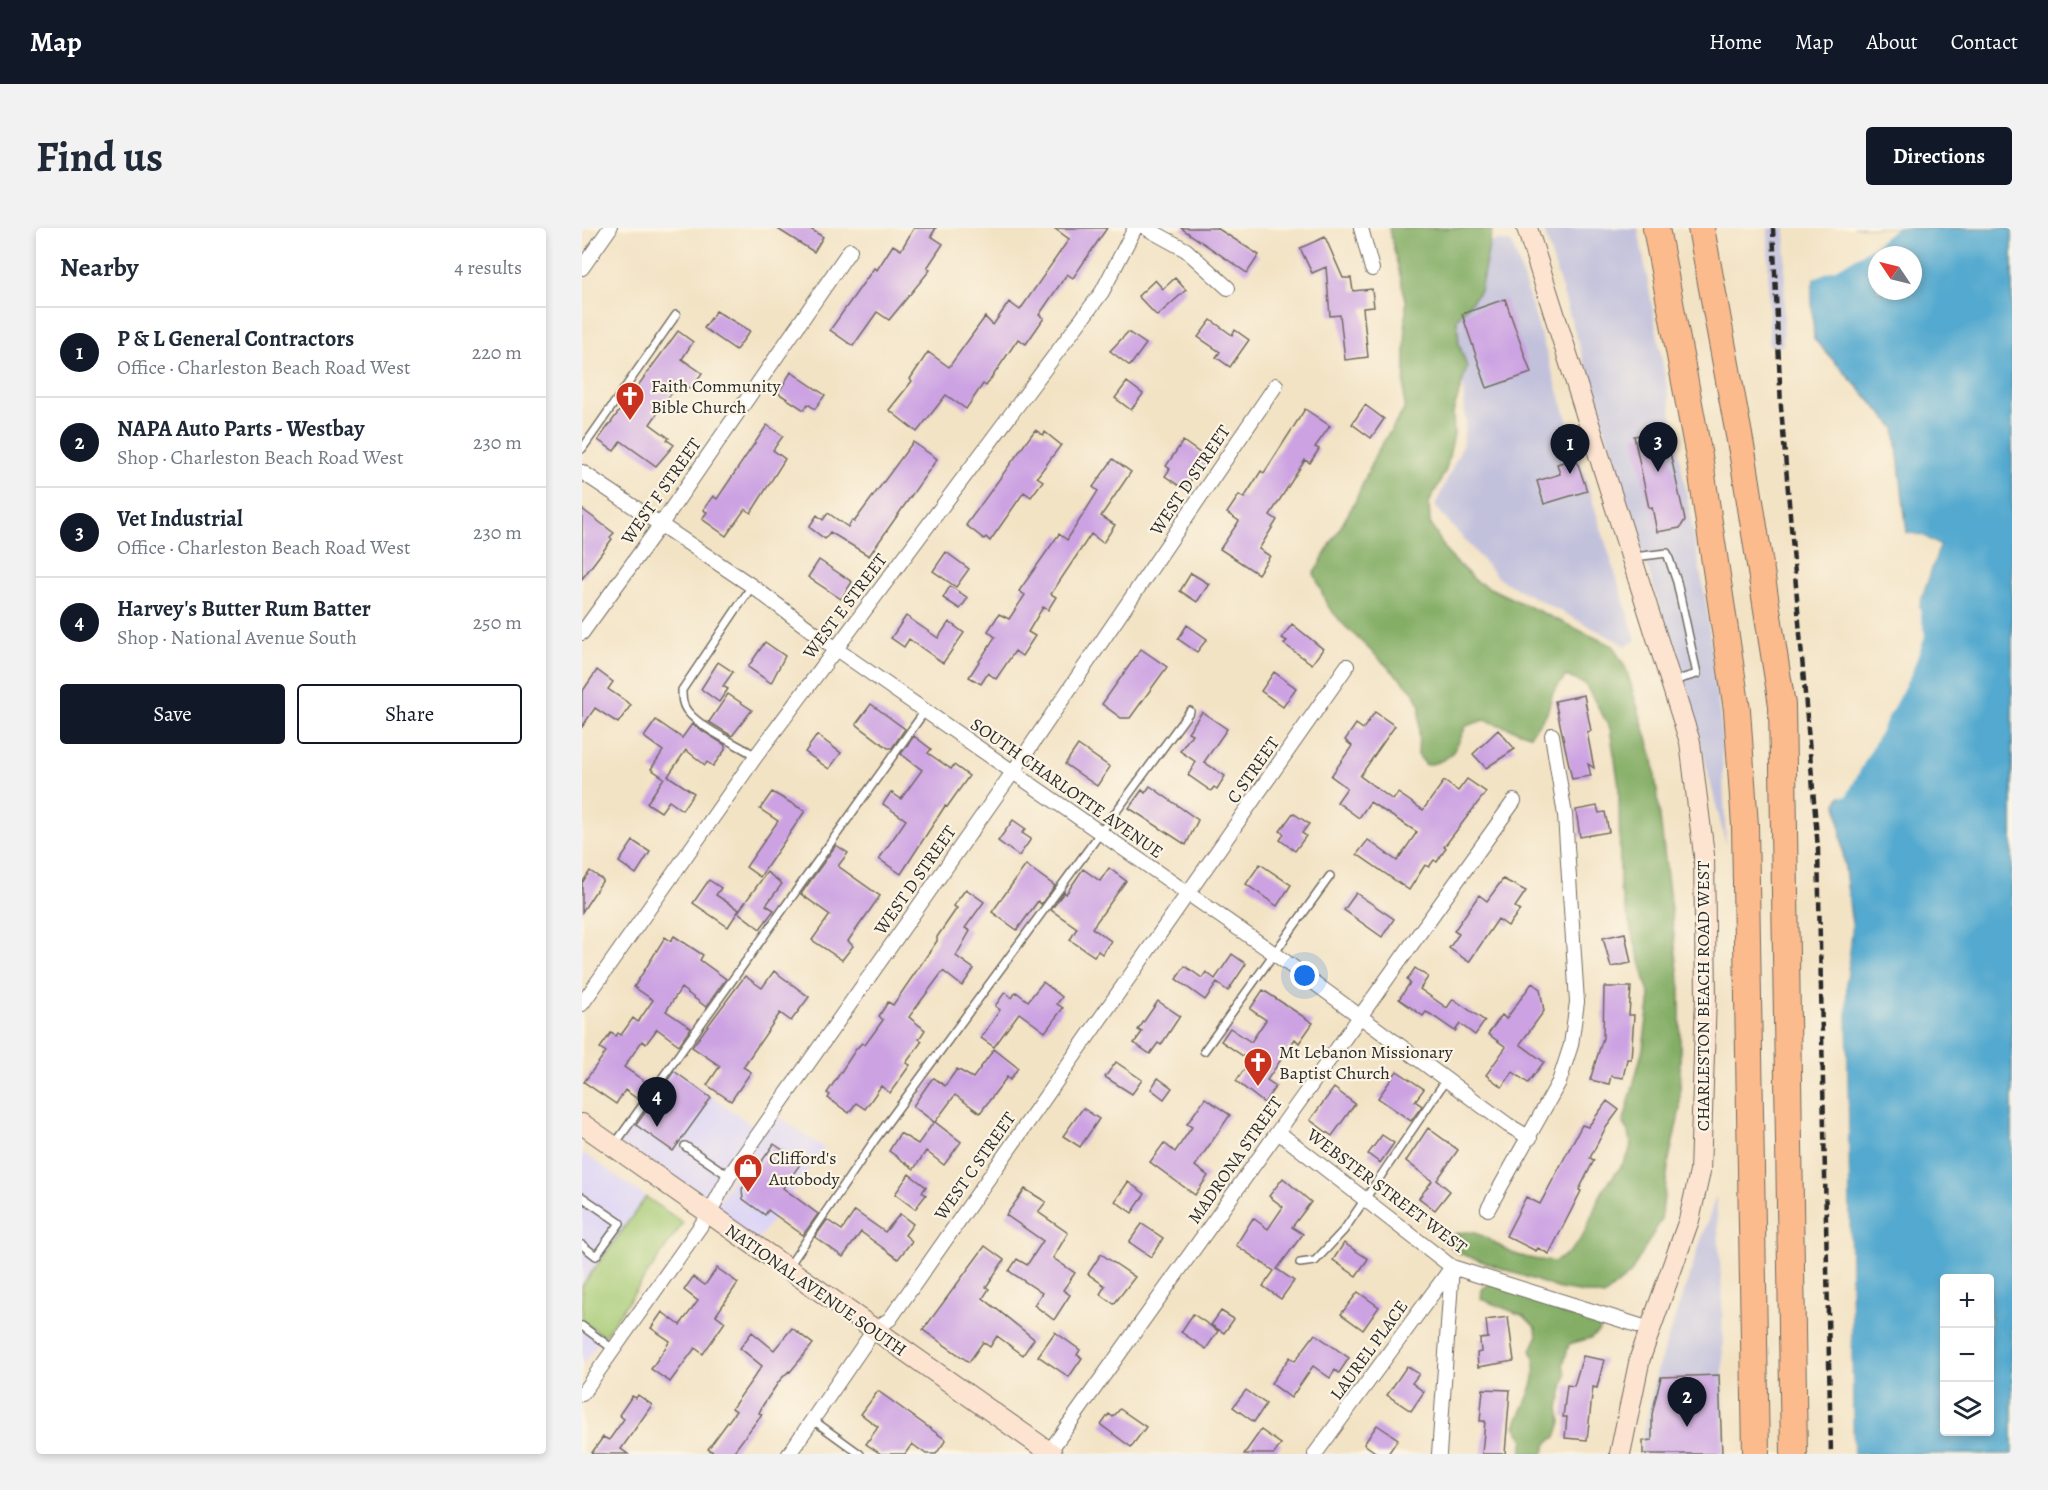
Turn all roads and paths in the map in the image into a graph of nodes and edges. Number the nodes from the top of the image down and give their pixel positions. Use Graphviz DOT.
graph roads {
  1 [pos="610,228"];
  2 [pos="1134,228"];
  3 [pos="1146,228"];
  4 [pos="1360,228"];
  5 [pos="1527,228"];
  6 [pos="1656,228"];
  7 [pos="1701,228"];
  8 [pos="850,250"];
  9 [pos="582,268"];
  10 [pos="1372,269"];
  11 [pos="1228,288"];
  12 [pos="676,315"];
  13 [pos="1276,385"];
  14 [pos="582,449"];
  15 [pos="582,472"];
  16 [pos="661,524"];
  17 [pos="1631,557"];
  18 [pos="752,586"];
  19 [pos="582,633"];
  20 [pos="836,649"];
  21 [pos="1347,666"];
  22 [pos="1671,682"];
  23 [pos="925,711"];
  24 [pos="1190,711"];
  25 [pos="1552,735"];
  26 [pos="756,756"];
  27 [pos="1013,772"];
  28 [pos="1514,801"];
  29 [pos="1100,833"];
  30 [pos="1330,876"];
  31 [pos="1189,895"];
  32 [pos="1275,954"];
  33 [pos="582,1004"];
  34 [pos="1359,1017"];
  35 [pos="1204,1051"];
  36 [pos="1446,1080"];
  37 [pos="582,1125"];
  38 [pos="1278,1132"];
  39 [pos="1530,1138"];
  40 [pos="613,1146"];
  41 [pos="685,1146"];
  42 [pos="729,1176"];
  43 [pos="1364,1196"];
  44 [pos="582,1197"];
  45 [pos="1488,1209"];
  46 [pos="709,1214"];
  47 [pos="582,1245"];
  48 [pos="1300,1263"];
  49 [pos="1452,1267"];
  50 [pos="788,1269"];
  51 [pos="582,1326"];
  52 [pos="1650,1329"];
  53 [pos="874,1330"];
  54 [pos="614,1349"];
  55 [pos="582,1394"];
  56 [pos="813,1420"];
  57 [pos="1050,1453"];
  58 [pos="789,1454"];
  59 [pos="860,1454"];
  60 [pos="1315,1454"];
  61 [pos="1439,1454"];
  62 [pos="1620,1454"];
  63 [pos="1756,1454"];
  64 [pos="1794,1454"];
  1 -- 9 [label="street"];
  2 -- 20 [label="street, WEST E STREET"];
  3 -- 11 [label="street"];
  4 -- 10 [label="street"];
  5 -- 17 [label="main road, CHARLESTON BEACH ROAD WEST"];
  6 -- 63 [label="highway"];
  7 -- 64 [label="highway"];
  8 -- 16 [label="street, WEST F STREET"];
  12 -- 14 [label="lane"];
  13 -- 27 [label="street, WEST D STREET"];
  15 -- 16 [label="street, SOUTH CHARLOTTE AVENUE"];
  16 -- 18 [label="street, SOUTH CHARLOTTE AVENUE"];
  16 -- 19 [label="street, WEST F STREET"];
  17 -- 22 [label="main road, CHARLESTON BEACH ROAD WEST"];
  17 -- 22 [label="lane"];
  18 -- 20 [label="street, SOUTH CHARLOTTE AVENUE"];
  18 -- 26 [label="lane"];
  20 -- 23 [label="street, SOUTH CHARLOTTE AVENUE"];
  20 -- 26 [label="street, WEST E STREET"];
  21 -- 31 [label="street, C STREET"];
  22 -- 52 [label="main road, CHARLESTON BEACH ROAD WEST"];
  23 -- 27 [label="street, SOUTH CHARLOTTE AVENUE"];
  23 -- 40 [label="lane"];
  24 -- 29 [label="lane"];
  25 -- 39 [label="street"];
  26 -- 33 [label="street, WEST E STREET"];
  27 -- 29 [label="street, SOUTH CHARLOTTE AVENUE"];
  27 -- 42 [label="street, WEST D STREET"];
  28 -- 34 [label="street, MADRONA STREET"];
  29 -- 31 [label="street, SOUTH CHARLOTTE AVENUE"];
  29 -- 50 [label="lane"];
  30 -- 32 [label="lane"];
  31 -- 32 [label="street, SOUTH CHARLOTTE AVENUE"];
  31 -- 53 [label="street, WEST C STREET"];
  32 -- 34 [label="street, SOUTH CHARLOTTE AVENUE"];
  32 -- 35 [label="lane"];
  34 -- 36 [label="street, SOUTH CHARLOTTE AVENUE"];
  34 -- 38 [label="street, MADRONA STREET"];
  36 -- 39 [label="street, SOUTH CHARLOTTE AVENUE"];
  36 -- 43 [label="lane"];
  37 -- 40 [label="main road, NATIONAL AVENUE SOUTH"];
  38 -- 43 [label="street, WEBSTER STREET WEST"];
  38 -- 57 [label="street, MADRONA STREET"];
  39 -- 45 [label="street"];
  40 -- 46 [label="main road, NATIONAL AVENUE SOUTH"];
  41 -- 42 [label="lane"];
  42 -- 46 [label="street, WEST D STREET"];
  43 -- 48 [label="lane"];
  43 -- 49 [label="street, WEBSTER STREET WEST"];
  44 -- 47 [label="lane"];
  46 -- 50 [label="main road, NATIONAL AVENUE SOUTH"];
  46 -- 54 [label="street, WEST D STREET"];
  49 -- 52 [label="street, WEBSTER STREET WEST"];
  49 -- 60 [label="street, LAUREL PLACE"];
  49 -- 61 [label="street"];
  50 -- 53 [label="main road, NATIONAL AVENUE SOUTH"];
  51 -- 54 [label="lane"];
  52 -- 62 [label="main road, CHARLESTON BEACH ROAD WEST"];
  53 -- 56 [label="street, WEST C STREET"];
  53 -- 57 [label="main road, NATIONAL AVENUE SOUTH"];
  54 -- 55 [label="street, WEST D STREET"];
  56 -- 58 [label="street, WEST C STREET"];
  56 -- 59 [label="lane"];
}
